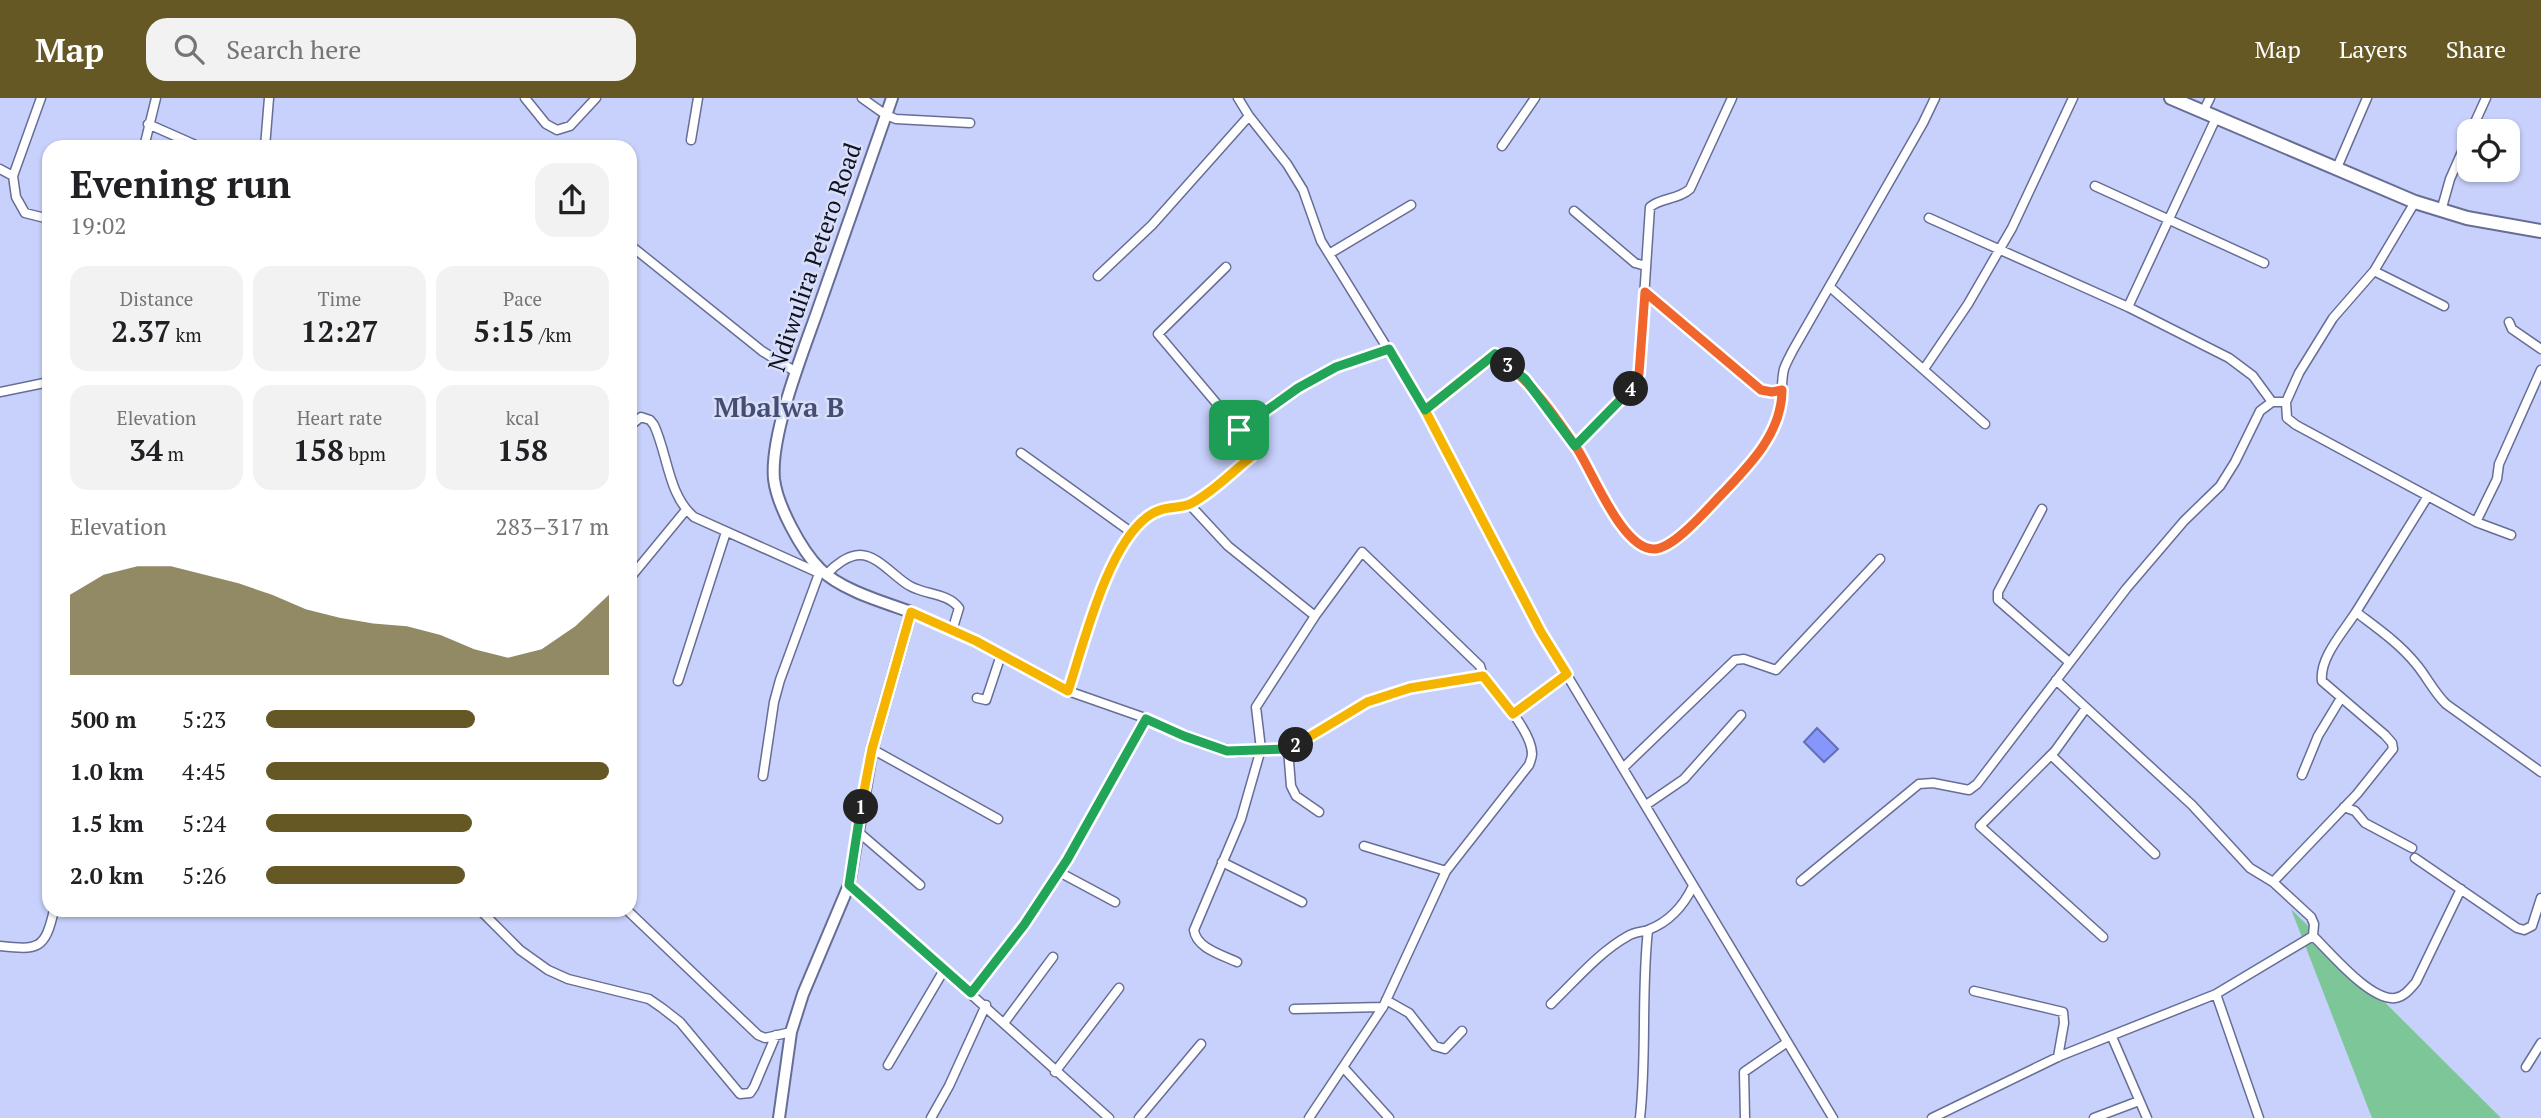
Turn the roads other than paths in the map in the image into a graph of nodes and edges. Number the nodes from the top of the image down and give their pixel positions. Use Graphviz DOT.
graph roads {
  1 [pos="41,98"];
  2 [pos="156,98"];
  3 [pos="269,98"];
  4 [pos="524,98"];
  5 [pos="596,98"];
  6 [pos="698,98"];
  7 [pos="862,98"];
  8 [pos="892,98"];
  9 [pos="1238,98"];
  10 [pos="1535,98"];
  11 [pos="1732,98"];
  12 [pos="1936,98"];
  13 [pos="2073,98"];
  14 [pos="2171,98"];
  15 [pos="2210,98"];
  16 [pos="2367,98"];
  17 [pos="2486,98"];
  18 [pos="2203,112"];
  19 [pos="886,115"];
  20 [pos="1249,116"];
  21 [pos="2216,117"];
  22 [pos="2476,119"];
  23 [pos="970,123"];
  24 [pos="148,124"];
  25 [pos="145,140"];
  26 [pos="184,140"];
  27 [pos="266,140"];
  28 [pos="691,140"];
  29 [pos="1502,146"];
  30 [pos="2457,163"];
  31 [pos="0,169"];
  32 [pos="2336,170"];
  33 [pos="13,176"];
  34 [pos="2095,187"];
  35 [pos="2415,202"];
  36 [pos="1411,205"];
  37 [pos="1574,211"];
  38 [pos="2441,211"];
  39 [pos="42,217"];
  40 [pos="1929,218"];
  41 [pos="2169,219"];
  42 [pos="2541,231"];
  43 [pos="1999,250"];
  44 [pos="637,251"];
  45 [pos="1329,254"];
  46 [pos="2264,263"];
  47 [pos="1646,266"];
  48 [pos="1226,267"];
  49 [pos="2374,271"];
  50 [pos="1098,276"];
  51 [pos="1830,287"];
  52 [pos="1645,292"];
  53 [pos="2444,306"];
  54 [pos="2128,307"];
  55 [pos="2509,322"];
  56 [pos="1389,349"];
  57 [pos="2541,349"];
  58 [pos="1924,369"];
  59 [pos="2541,370"];
  60 [pos="796,372"];
  61 [pos="42,383"];
  62 [pos="1782,390"];
  63 [pos="0,391"];
  64 [pos="2272,402"];
  65 [pos="2286,402"];
  66 [pos="1425,410"];
  67 [pos="637,420"];
  68 [pos="1984,424"];
  69 [pos="1239,430"];
  70 [pos="1575,446"];
  71 [pos="1021,453"];
  72 [pos="2428,496"];
  73 [pos="1190,505"];
  74 [pos="2042,509"];
  75 [pos="686,510"];
  76 [pos="2476,522"];
  77 [pos="1131,531"];
  78 [pos="726,532"];
  79 [pos="2511,535"];
  80 [pos="1880,559"];
  81 [pos="637,570"];
  82 [pos="822,572"];
  83 [pos="911,612"];
  84 [pos="2356,612"];
  85 [pos="1315,616"];
  86 [pos="952,631"];
  87 [pos="1001,655"];
  88 [pos="2069,662"];
  89 [pos="1567,674"];
  90 [pos="1483,676"];
  91 [pos="2056,680"];
  92 [pos="678,681"];
  93 [pos="1068,691"];
  94 [pos="977,698"];
  95 [pos="2341,698"];
  96 [pos="2086,708"];
  97 [pos="1513,714"];
  98 [pos="1741,715"];
  99 [pos="1146,719"];
  100 [pos="872,749"];
  101 [pos="1261,749"];
  102 [pos="1288,749"];
  103 [pos="2052,755"];
  104 [pos="1624,767"];
  105 [pos="2541,772"];
  106 [pos="2302,775"];
  107 [pos="763,776"];
  108 [pos="1646,805"];
  109 [pos="2344,807"];
  110 [pos="1319,812"];
  111 [pos="998,819"];
  112 [pos="856,830"];
  113 [pos="1364,846"];
  114 [pos="2412,848"];
  115 [pos="2155,854"];
  116 [pos="2415,858"];
  117 [pos="1222,862"];
  118 [pos="1446,871"];
  119 [pos="1059,872"];
  120 [pos="1801,881"];
  121 [pos="2273,882"];
  122 [pos="849,885"];
  123 [pos="920,885"];
  124 [pos="1693,886"];
  125 [pos="2461,889"];
  126 [pos="2541,898"];
  127 [pos="1115,902"];
  128 [pos="1302,902"];
  129 [pos="52,917"];
  130 [pos="487,917"];
  131 [pos="634,917"];
  132 [pos="1648,930"];
  133 [pos="2313,936"];
  134 [pos="2103,937"];
  135 [pos="0,946"];
  136 [pos="1053,957"];
  137 [pos="1237,962"];
  138 [pos="944,970"];
  139 [pos="1119,988"];
  140 [pos="1974,991"];
  141 [pos="971,993"];
  142 [pos="2216,994"];
  143 [pos="1384,1004"];
  144 [pos="1551,1004"];
  145 [pos="986,1005"];
  146 [pos="1294,1009"];
  147 [pos="1004,1023"];
  148 [pos="1462,1031"];
  149 [pos="792,1032"];
  150 [pos="776,1035"];
  151 [pos="2112,1037"];
  152 [pos="1786,1043"];
  153 [pos="2541,1043"];
  154 [pos="1200,1044"];
  155 [pos="2058,1057"];
  156 [pos="888,1065"];
  157 [pos="1343,1067"];
  158 [pos="2526,1067"];
  159 [pos="1055,1072"];
  160 [pos="2140,1101"];
  161 [pos="779,1118"];
  162 [pos="931,1118"];
  163 [pos="1109,1118"];
  164 [pos="1139,1118"];
  165 [pos="1309,1118"];
  166 [pos="1389,1118"];
  167 [pos="1640,1118"];
  168 [pos="1745,1118"];
  169 [pos="1833,1118"];
  170 [pos="1932,1118"];
  171 [pos="2094,1118"];
  172 [pos="2147,1118"];
  173 [pos="2259,1118"];
  1 -- 33 [label="street"];
  2 -- 24 [label="street"];
  3 -- 27 [label="street"];
  4 -- 5 [label="street"];
  6 -- 28 [label="street"];
  7 -- 19 [label="street"];
  8 -- 19 [label="street, Ndiwulira Petero Road"];
  9 -- 20 [label="street"];
  10 -- 29 [label="street"];
  11 -- 47 [label="street"];
  12 -- 51 [label="street"];
  13 -- 43 [label="street"];
  14 -- 18 [label="main road"];
  15 -- 18 [label="street"];
  16 -- 32 [label="street"];
  17 -- 22 [label="street"];
  18 -- 21 [label="main road"];
  19 -- 23 [label="street"];
  19 -- 60 [label="street, Ndiwulira Petero Road"];
  20 -- 45 [label="street"];
  20 -- 50 [label="street"];
  21 -- 32 [label="main road"];
  21 -- 41 [label="street"];
  24 -- 25 [label="street"];
  24 -- 26 [label="street"];
  30 -- 38 [label="street"];
  31 -- 33 [label="street"];
  32 -- 35 [label="main road"];
  33 -- 39 [label="street"];
  34 -- 41 [label="street"];
  35 -- 38 [label="main road"];
  35 -- 49 [label="street"];
  36 -- 45 [label="street"];
  37 -- 47 [label="street"];
  38 -- 42 [label="main road"];
  40 -- 43 [label="street"];
  41 -- 46 [label="street"];
  41 -- 54 [label="street"];
  43 -- 54 [label="street"];
  43 -- 58 [label="street"];
  44 -- 60 [label="street"];
  45 -- 56 [label="street"];
  47 -- 52 [label="street"];
  48 -- 69 [label="street"];
  49 -- 53 [label="street"];
  49 -- 65 [label="street"];
  51 -- 58 [label="street"];
  51 -- 62 [label="street"];
  52 -- 62 [label="street"];
  52 -- 70 [label="street"];
  54 -- 64 [label="street"];
  55 -- 57 [label="street"];
  56 -- 66 [label="street"];
  56 -- 69 [label="street"];
  58 -- 68 [label="street"];
  59 -- 76 [label="street"];
  60 -- 82 [label="street, Ndiwulira Petero Road"];
  61 -- 63 [label="street"];
  62 -- 70 [label="street"];
  64 -- 65 [label="street"];
  64 -- 88 [label="street"];
  65 -- 72 [label="street"];
  66 -- 70 [label="street"];
  66 -- 89 [label="street"];
  67 -- 75 [label="street"];
  69 -- 73 [label="street"];
  71 -- 77 [label="street"];
  72 -- 76 [label="street"];
  72 -- 84 [label="street"];
  73 -- 77 [label="street"];
  73 -- 85 [label="street"];
  74 -- 88 [label="street"];
  75 -- 78 [label="street"];
  75 -- 81 [label="street"];
  76 -- 79 [label="street"];
  77 -- 93 [label="street"];
  78 -- 82 [label="street"];
  78 -- 92 [label="street"];
  80 -- 104 [label="street"];
  82 -- 83 [label="street, Ndiwulira Petero Road"];
  82 -- 86 [label="street"];
  82 -- 107 [label="street"];
  83 -- 86 [label="street"];
  83 -- 100 [label="street"];
  84 -- 95 [label="street"];
  84 -- 105 [label="street"];
  85 -- 90 [label="street"];
  85 -- 101 [label="street"];
  86 -- 87 [label="street"];
  87 -- 93 [label="street"];
  87 -- 94 [label="street"];
  88 -- 91 [label="street"];
  89 -- 97 [label="street"];
  89 -- 104 [label="street"];
  90 -- 97 [label="street"];
  90 -- 102 [label="street"];
  91 -- 96 [label="street"];
  91 -- 120 [label="street"];
  93 -- 99 [label="street"];
  95 -- 106 [label="street"];
  95 -- 109 [label="street"];
  96 -- 103 [label="street"];
  96 -- 121 [label="street"];
  97 -- 118 [label="street"];
  98 -- 108 [label="street"];
  99 -- 101 [label="street"];
  99 -- 119 [label="street"];
  100 -- 111 [label="street"];
  100 -- 112 [label="street"];
  101 -- 102 [label="street"];
  101 -- 117 [label="street"];
  102 -- 110 [label="street"];
  103 -- 115 [label="street"];
  103 -- 134 [label="street"];
  104 -- 108 [label="street"];
  108 -- 124 [label="street"];
  109 -- 114 [label="street"];
  109 -- 121 [label="street"];
  112 -- 122 [label="street"];
  112 -- 123 [label="street"];
  113 -- 118 [label="street"];
  116 -- 125 [label="street"];
  117 -- 128 [label="street"];
  117 -- 137 [label="street"];
  118 -- 143 [label="street"];
  119 -- 127 [label="street"];
  119 -- 141 [label="street"];
  121 -- 133 [label="street"];
  122 -- 138 [label="street"];
  122 -- 149 [label="street"];
  124 -- 132 [label="street"];
  124 -- 152 [label="street"];
  125 -- 126 [label="street"];
  125 -- 133 [label="street"];
  129 -- 135 [label="street"];
  130 -- 150 [label="street"];
  131 -- 150 [label="street"];
  132 -- 144 [label="street"];
  132 -- 167 [label="street"];
  133 -- 142 [label="street"];
  136 -- 147 [label="street"];
  138 -- 141 [label="street"];
  138 -- 156 [label="street"];
  139 -- 159 [label="street"];
  140 -- 155 [label="street"];
  141 -- 145 [label="street"];
  142 -- 151 [label="street"];
  142 -- 173 [label="street"];
  143 -- 146 [label="street"];
  143 -- 148 [label="street"];
  143 -- 157 [label="street"];
  145 -- 147 [label="street"];
  145 -- 162 [label="street"];
  147 -- 159 [label="street"];
  149 -- 150 [label="street"];
  149 -- 161 [label="street"];
  151 -- 155 [label="street"];
  151 -- 160 [label="street"];
  152 -- 168 [label="street"];
  152 -- 169 [label="street"];
  153 -- 158 [label="street"];
  154 -- 164 [label="street"];
  155 -- 170 [label="street"];
  157 -- 165 [label="street"];
  157 -- 166 [label="street"];
  159 -- 163 [label="street"];
  160 -- 171 [label="street"];
  160 -- 172 [label="street"];
}
